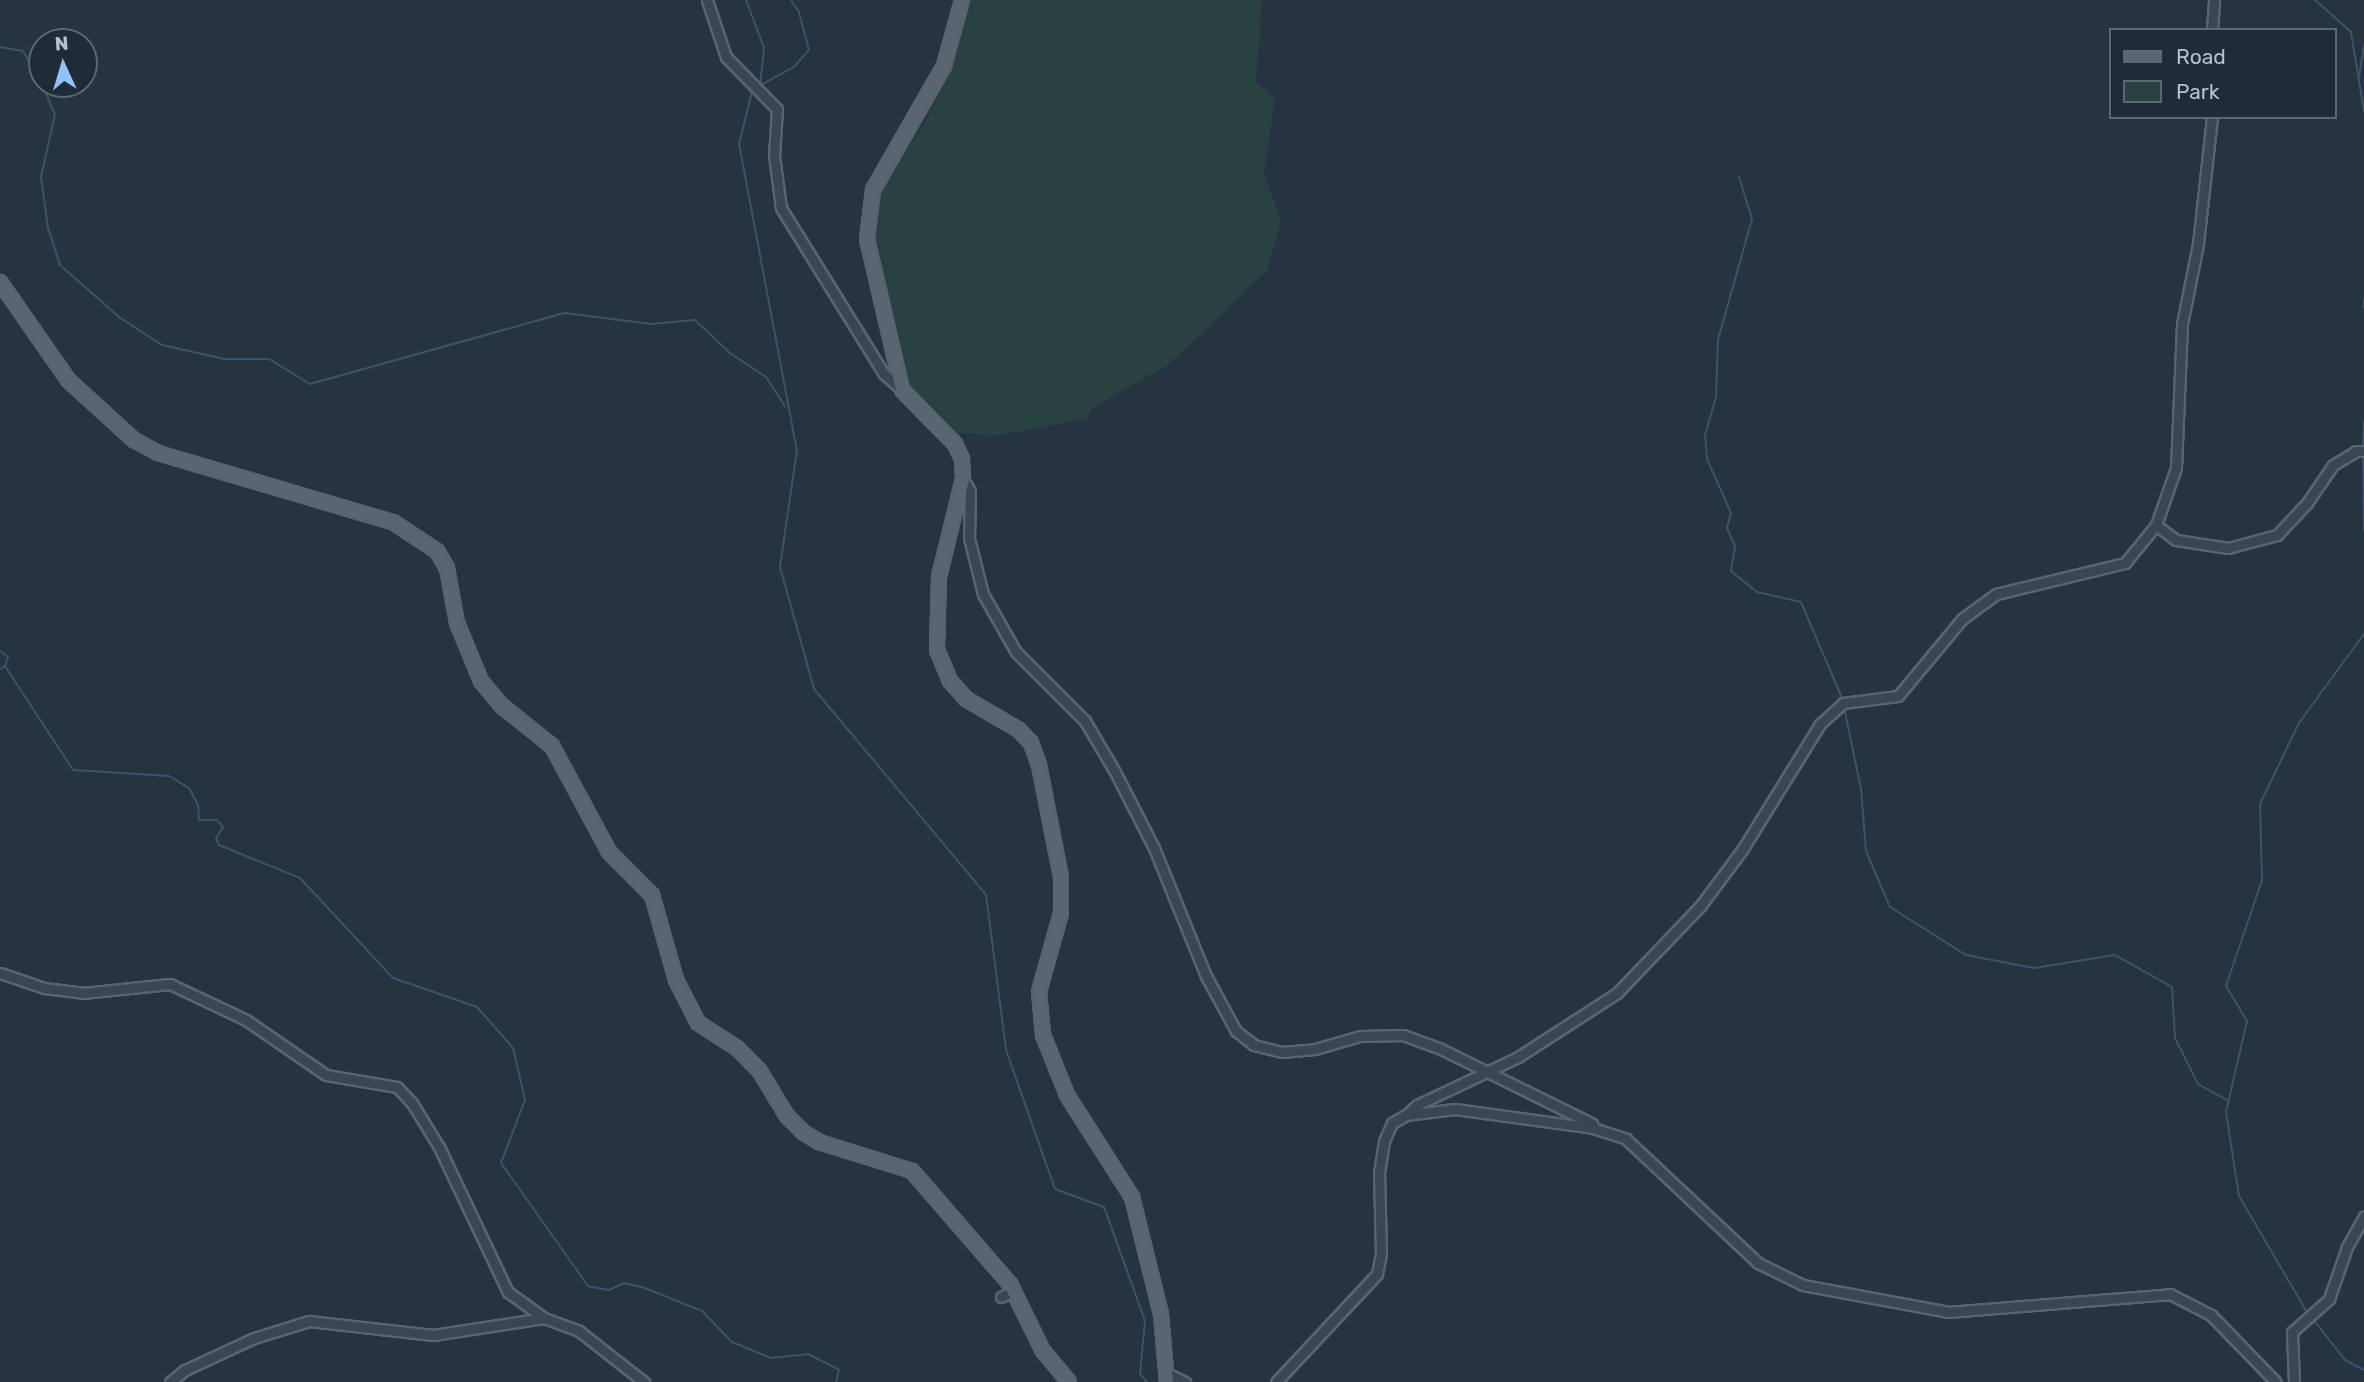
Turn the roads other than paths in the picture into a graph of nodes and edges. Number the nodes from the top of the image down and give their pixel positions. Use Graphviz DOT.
graph roads {
  1 [pos="707,0"];
  2 [pos="962,0"];
  3 [pos="2214,0"];
  4 [pos="2212,28"];
  5 [pos="2212,119"];
  6 [pos="0,282"];
  7 [pos="902,390"];
  8 [pos="2364,451"];
  9 [pos="963,480"];
  10 [pos="2156,525"];
  11 [pos="0,973"];
  12 [pos="1484,1072"];
  13 [pos="1406,1115"];
  14 [pos="1610,1132"];
  15 [pos="2364,1216"];
  16 [pos="544,1318"];
  17 [pos="1168,1378"];
  18 [pos="170,1382"];
  19 [pos="644,1382"];
  20 [pos="1069,1382"];
  21 [pos="1185,1382"];
  22 [pos="1276,1382"];
  23 [pos="2276,1382"];
  24 [pos="2294,1382"];
  1 -- 7 [label="street"];
  2 -- 7 [label="main road"];
  3 -- 4 [label="street"];
  5 -- 10 [label="street"];
  6 -- 20 [label="main road"];
  7 -- 9 [label="main road"];
  8 -- 10 [label="street"];
  9 -- 12 [label="street"];
  9 -- 17 [label="main road"];
  10 -- 12 [label="street"];
  11 -- 16 [label="street"];
  12 -- 13 [label="street"];
  12 -- 14 [label="street"];
  13 -- 14 [label="street"];
  13 -- 22 [label="street"];
  14 -- 23 [label="street"];
  15 -- 24 [label="street"];
  16 -- 18 [label="street"];
  16 -- 19 [label="street"];
  17 -- 21 [label="street"];
}
